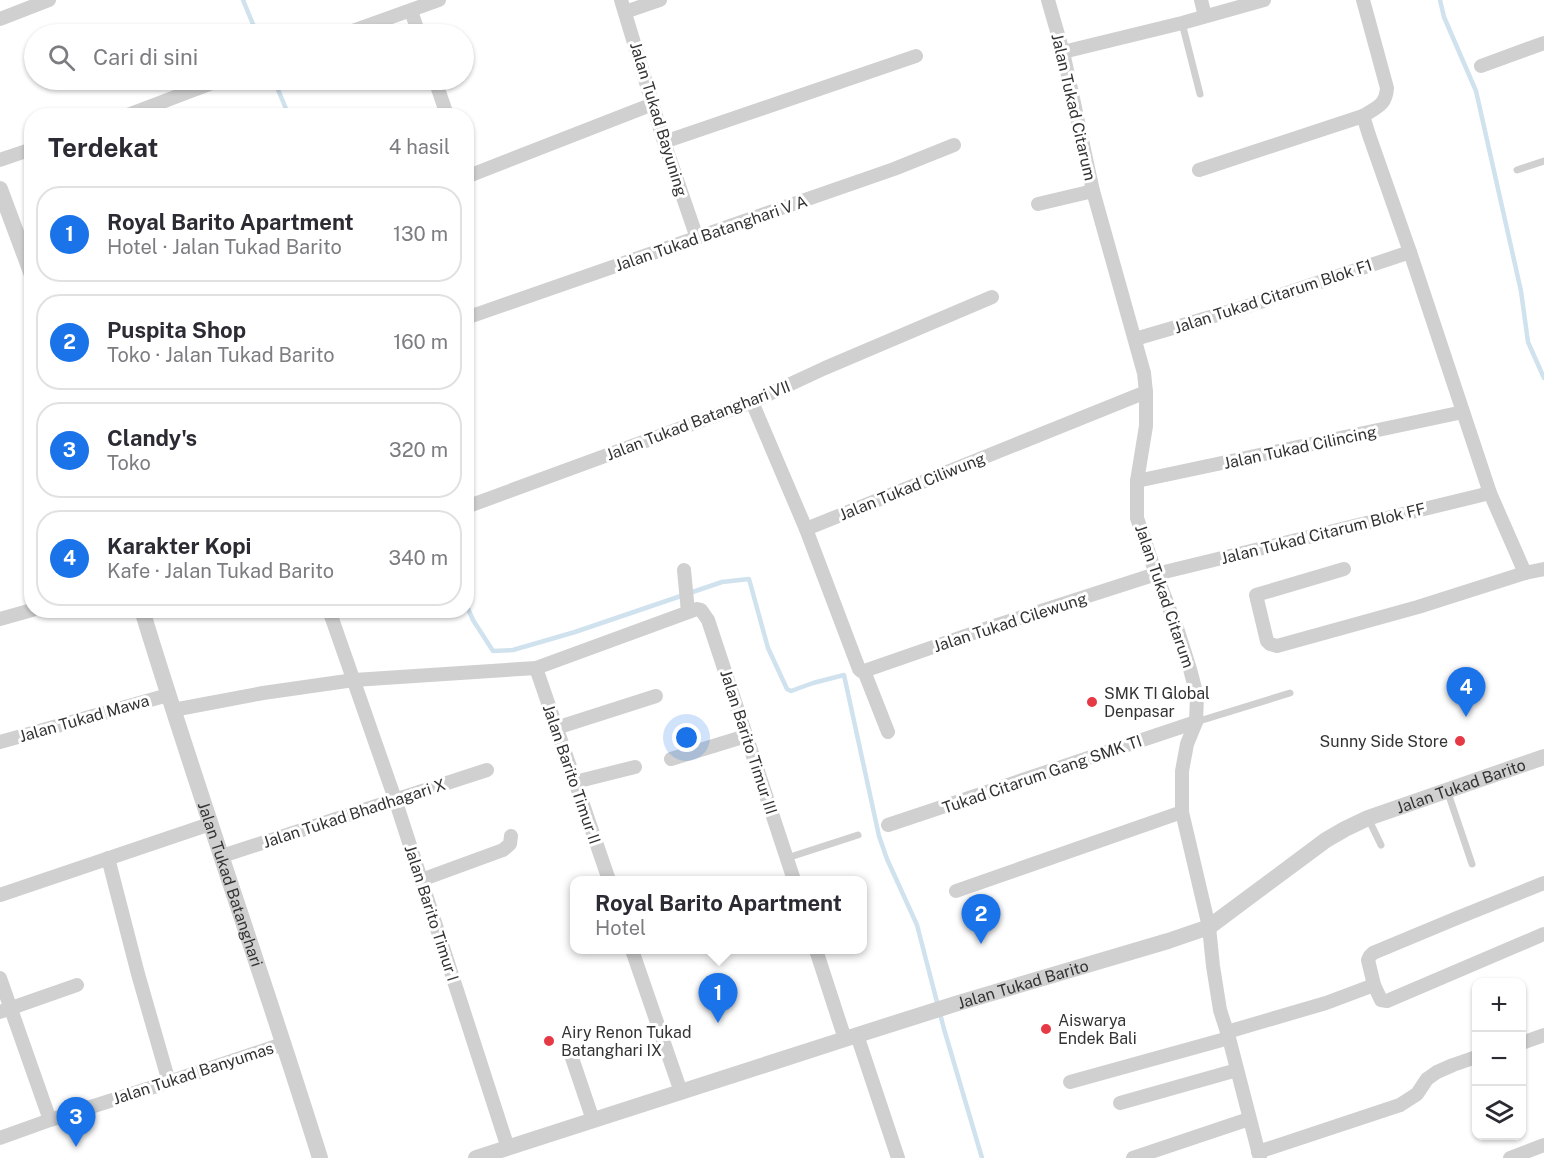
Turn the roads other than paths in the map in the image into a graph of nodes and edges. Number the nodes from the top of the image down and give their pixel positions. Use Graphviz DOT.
graph roads {
  1 [pos="49,0"];
  2 [pos="439,0"];
  3 [pos="660,0"];
  4 [pos="1048,0"];
  5 [pos="1201,0"];
  6 [pos="1264,0"];
  7 [pos="1363,0"];
  8 [pos="623,6"];
  9 [pos="411,11"];
  10 [pos="1205,16"];
  11 [pos="0,19"];
  12 [pos="1182,23"];
  13 [pos="373,24"];
  14 [pos="416,24"];
  15 [pos="1544,43"];
  16 [pos="1063,52"];
  17 [pos="916,56"];
  18 [pos="1481,66"];
  19 [pos="194,90"];
  20 [pos="438,90"];
  21 [pos="1200,94"];
  22 [pos="653,104"];
  23 [pos="148,108"];
  24 [pos="445,108"];
  25 [pos="1363,116"];
  26 [pos="664,142"];
  27 [pos="954,145"];
  28 [pos="24,152"];
  29 [pos="0,160"];
  30 [pos="1544,161"];
  31 [pos="1199,170"];
  32 [pos="1517,170"];
  33 [pos="474,174"];
  34 [pos="0,189"];
  35 [pos="1093,191"];
  36 [pos="1038,204"];
  37 [pos="697,238"];
  38 [pos="1410,252"];
  39 [pos="24,254"];
  40 [pos="992,297"];
  41 [pos="474,315"];
  42 [pos="1136,339"];
  43 [pos="1146,392"];
  44 [pos="752,402"];
  45 [pos="1463,412"];
  46 [pos="1137,481"];
  47 [pos="1490,493"];
  48 [pos="474,504"];
  49 [pos="806,529"];
  50 [pos="1344,569"];
  51 [pos="684,570"];
  52 [pos="1543,572"];
  53 [pos="1525,573"];
  54 [pos="1156,574"];
  55 [pos="691,607"];
  56 [pos="24,612"];
  57 [pos="144,618"];
  58 [pos="332,618"];
  59 [pos="0,619"];
  60 [pos="536,668"];
  61 [pos="864,671"];
  62 [pos="354,680"];
  63 [pos="1290,693"];
  64 [pos="656,696"];
  65 [pos="170,703"];
  66 [pos="1196,722"];
  67 [pos="556,728"];
  68 [pos="888,732"];
  69 [pos="746,736"];
  70 [pos="0,742"];
  71 [pos="1544,757"];
  72 [pos="671,759"];
  73 [pos="635,767"];
  74 [pos="487,770"];
  75 [pos="575,782"];
  76 [pos="1447,790"];
  77 [pos="395,799"];
  78 [pos="1182,812"];
  79 [pos="1368,818"];
  80 [pos="210,824"];
  81 [pos="888,825"];
  82 [pos="858,835"];
  83 [pos="511,836"];
  84 [pos="1381,845"];
  85 [pos="222,856"];
  86 [pos="108,858"];
  87 [pos="787,858"];
  88 [pos="1472,864"];
  89 [pos="608,876"];
  90 [pos="793,876"];
  91 [pos="421,880"];
  92 [pos="1544,883"];
  93 [pos="956,891"];
  94 [pos="0,895"];
  95 [pos="1209,927"];
  96 [pos="1544,934"];
  97 [pos="633,954"];
  98 [pos="818,954"];
  99 [pos="0,978"];
  100 [pos="77,985"];
  101 [pos="1374,985"];
  102 [pos="5,1010"];
  103 [pos="1228,1035"];
  104 [pos="1544,1035"];
  105 [pos="851,1037"];
  106 [pos="1526,1041"];
  107 [pos="283,1044"];
  108 [pos="570,1052"];
  109 [pos="1472,1058"];
  110 [pos="1237,1070"];
  111 [pos="169,1082"];
  112 [pos="1070,1082"];
  113 [pos="681,1092"];
  114 [pos="1120,1103"];
  115 [pos="1249,1119"];
  116 [pos="50,1120"];
  117 [pos="593,1120"];
  118 [pos="0,1138"];
  119 [pos="1544,1145"];
  120 [pos="508,1148"];
  121 [pos="1259,1155"];
  122 [pos="321,1158"];
  123 [pos="476,1158"];
  124 [pos="898,1158"];
  125 [pos="1133,1158"];
  126 [pos="1510,1158"];
  1 -- 11 [label="street"];
  2 -- 9 [label="street"];
  3 -- 8 [label="street"];
  4 -- 16 [label="street, Jalan Tukad Citarum"];
  5 -- 10 [label="street"];
  6 -- 10 [label="street"];
  7 -- 25 [label="street"];
  8 -- 22 [label="street, Jalan Tukad Bayuning"];
  9 -- 13 [label="street"];
  9 -- 14 [label="street"];
  10 -- 12 [label="street"];
  12 -- 16 [label="street"];
  12 -- 21 [label="lane"];
  15 -- 18 [label="street"];
  16 -- 35 [label="street, Jalan Tukad Citarum"];
  17 -- 26 [label="street"];
  19 -- 23 [label="street"];
  20 -- 24 [label="street"];
  22 -- 26 [label="street, Jalan Tukad Bayuning"];
  22 -- 33 [label="street"];
  25 -- 31 [label="street"];
  25 -- 38 [label="street"];
  26 -- 37 [label="street, Jalan Tukad Bayuning"];
  27 -- 37 [label="street, Jalan Tukad Batanghari V A"];
  28 -- 29 [label="street"];
  30 -- 32 [label="lane"];
  34 -- 39 [label="street"];
  35 -- 36 [label="street"];
  35 -- 42 [label="street, Jalan Tukad Citarum"];
  37 -- 41 [label="street, Jalan Tukad Batanghari V A"];
  38 -- 42 [label="street, Jalan Tukad Citarum Blok F1"];
  38 -- 45 [label="street"];
  40 -- 44 [label="street, Jalan Tukad Batanghari VII"];
  42 -- 43 [label="street, Jalan Tukad Citarum"];
  43 -- 46 [label="street, Jalan Tukad Citarum"];
  43 -- 49 [label="street, Jalan Tukad Ciliwung"];
  44 -- 48 [label="street, Jalan Tukad Batanghari VII"];
  44 -- 49 [label="street"];
  45 -- 46 [label="street, Jalan Tukad Cilincing"];
  45 -- 47 [label="street"];
  46 -- 54 [label="street, Jalan Tukad Citarum"];
  47 -- 53 [label="street"];
  47 -- 54 [label="street, Jalan Tukad Citarum Blok FF"];
  49 -- 61 [label="street"];
  50 -- 53 [label="street"];
  51 -- 55 [label="street"];
  52 -- 53 [label="street"];
  54 -- 61 [label="street, Jalan Tukad Cilewung"];
  54 -- 66 [label="street, Jalan Tukad Citarum"];
  55 -- 60 [label="street"];
  55 -- 69 [label="street, Jalan Barito Timur III"];
  56 -- 59 [label="street"];
  57 -- 65 [label="street, Jalan Tukad Batanghari"];
  58 -- 62 [label="street"];
  60 -- 62 [label="street"];
  60 -- 67 [label="street, Jalan Barito Timur II"];
  61 -- 68 [label="street"];
  62 -- 65 [label="street"];
  62 -- 77 [label="street, Jalan Barito Timur I"];
  63 -- 66 [label="lane"];
  64 -- 67 [label="street"];
  65 -- 70 [label="street, Jalan Tukad Mawa"];
  65 -- 80 [label="street, Jalan Tukad Batanghari"];
  66 -- 78 [label="street, Jalan Tukad Citarum"];
  66 -- 81 [label="street, Tukad Citarum Gang SMK TI"];
  67 -- 75 [label="street, Jalan Barito Timur II"];
  69 -- 72 [label="street"];
  69 -- 87 [label="street, Jalan Barito Timur III"];
  71 -- 76 [label="street, Jalan Tukad Barito"];
  73 -- 75 [label="street"];
  74 -- 77 [label="street, Jalan Tukad Bhadhagari X"];
  75 -- 89 [label="street, Jalan Barito Timur II"];
  76 -- 79 [label="street, Jalan Tukad Barito"];
  76 -- 88 [label="lane"];
  77 -- 85 [label="street, Jalan Tukad Bhadhagari X"];
  77 -- 91 [label="street, Jalan Barito Timur I"];
  78 -- 93 [label="street"];
  78 -- 95 [label="street, Jalan Tukad Citarum"];
  79 -- 84 [label="lane"];
  79 -- 95 [label="street, Jalan Tukad Barito"];
  80 -- 85 [label="street, Jalan Tukad Batanghari"];
  80 -- 86 [label="street"];
  82 -- 87 [label="lane"];
  83 -- 91 [label="street"];
  85 -- 107 [label="street, Jalan Tukad Batanghari"];
  86 -- 94 [label="street"];
  86 -- 111 [label="street"];
  87 -- 90 [label="street, Jalan Barito Timur III"];
  91 -- 120 [label="street, Jalan Barito Timur I"];
  92 -- 101 [label="street"];
  95 -- 103 [label="street, Jalan Tukad Citarum"];
  95 -- 105 [label="street, Jalan Tukad Barito"];
  96 -- 101 [label="street"];
  97 -- 113 [label="street"];
  98 -- 105 [label="street"];
  99 -- 102 [label="street"];
  100 -- 102 [label="street"];
  101 -- 103 [label="street"];
  102 -- 116 [label="street"];
  103 -- 110 [label="street, Jalan Tukad Citarum"];
  103 -- 112 [label="street"];
  104 -- 106 [label="street"];
  105 -- 113 [label="street, Jalan Tukad Barito"];
  105 -- 124 [label="street"];
  107 -- 111 [label="street, Jalan Tukad Banyumas"];
  107 -- 122 [label="street, Jalan Tukad Batanghari"];
  108 -- 117 [label="street"];
  109 -- 121 [label="street"];
  110 -- 114 [label="street"];
  110 -- 115 [label="street, Jalan Tukad Citarum"];
  111 -- 116 [label="street, Jalan Tukad Banyumas"];
  113 -- 117 [label="street, Jalan Tukad Barito"];
  115 -- 121 [label="street, Jalan Tukad Citarum"];
  115 -- 125 [label="street"];
  116 -- 118 [label="street, Jalan Tukad Banyumas"];
  117 -- 120 [label="street, Jalan Tukad Barito"];
  119 -- 126 [label="street"];
  120 -- 123 [label="street, Jalan Tukad Barito"];
}
